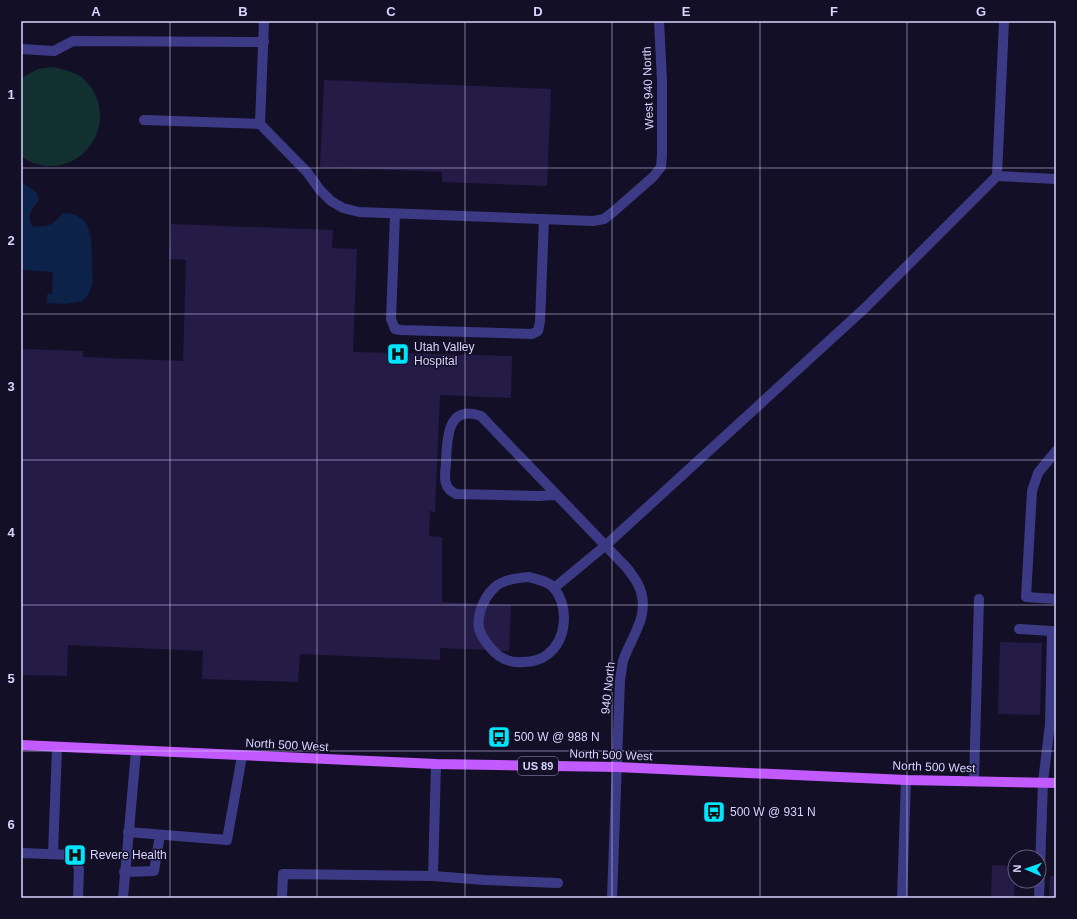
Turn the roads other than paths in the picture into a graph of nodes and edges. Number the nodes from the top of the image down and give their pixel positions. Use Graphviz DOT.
graph roads {
  1 [pos="264,21"];
  2 [pos="659,21"];
  3 [pos="1004,21"];
  4 [pos="264,42"];
  5 [pos="21,49"];
  6 [pos="144,120"];
  7 [pos="260,124"];
  8 [pos="997,176"];
  9 [pos="1056,179"];
  10 [pos="395,214"];
  11 [pos="544,219"];
  12 [pos="1056,451"];
  13 [pos="556,495"];
  14 [pos="606,545"];
  15 [pos="554,588"];
  16 [pos="979,599"];
  17 [pos="1056,599"];
  18 [pos="1019,629"];
  19 [pos="21,745"];
  20 [pos="57,747"];
  21 [pos="136,750"];
  22 [pos="242,756"];
  23 [pos="436,764"];
  24 [pos="616,767"];
  25 [pos="906,780"];
  26 [pos="974,781"];
  27 [pos="1043,782"];
  28 [pos="1056,783"];
  29 [pos="128,832"];
  30 [pos="160,834"];
  31 [pos="21,853"];
  32 [pos="53,854"];
  33 [pos="124,872"];
  34 [pos="433,876"];
  35 [pos="558,883"];
  36 [pos="78,898"];
  37 [pos="123,898"];
  38 [pos="282,898"];
  39 [pos="612,898"];
  40 [pos="902,898"];
  41 [pos="1039,898"];
  1 -- 4 [label="street"];
  2 -- 11 [label="street, West 940 North"];
  3 -- 8 [label="street"];
  4 -- 5 [label="street"];
  4 -- 7 [label="street"];
  6 -- 7 [label="street"];
  7 -- 10 [label="street, West 940 North"];
  8 -- 9 [label="street"];
  8 -- 14 [label="street"];
  10 -- 11 [label="street, West 940 North"];
  10 -- 11 [label="street"];
  12 -- 17 [label="street"];
  13 -- 13 [label="street, 940 North"];
  13 -- 14 [label="street, 940 North"];
  14 -- 15 [label="street"];
  14 -- 24 [label="street, 940 North"];
  15 -- 15 [label="street"];
  16 -- 26 [label="street"];
  18 -- 27 [label="street"];
  19 -- 20 [label="main road, North 500 West / US 89"];
  20 -- 21 [label="main road, North 500 West / US 89"];
  20 -- 32 [label="street"];
  21 -- 22 [label="main road, North 500 West / US 89"];
  21 -- 29 [label="street"];
  22 -- 23 [label="main road, North 500 West / US 89"];
  22 -- 30 [label="street"];
  23 -- 24 [label="main road, North 500 West / US 89"];
  23 -- 34 [label="street"];
  24 -- 25 [label="main road, North 500 West / US 89"];
  24 -- 39 [label="street, 940 North"];
  25 -- 26 [label="main road, North 500 West / US 89"];
  25 -- 40 [label="street"];
  26 -- 27 [label="main road, North 500 West / US 89"];
  27 -- 28 [label="main road, North 500 West / US 89"];
  27 -- 41 [label="street"];
  29 -- 30 [label="street"];
  29 -- 33 [label="street"];
  30 -- 33 [label="street"];
  31 -- 32 [label="street"];
  32 -- 36 [label="street"];
  33 -- 37 [label="street"];
  34 -- 35 [label="street"];
  34 -- 38 [label="street"];
}
